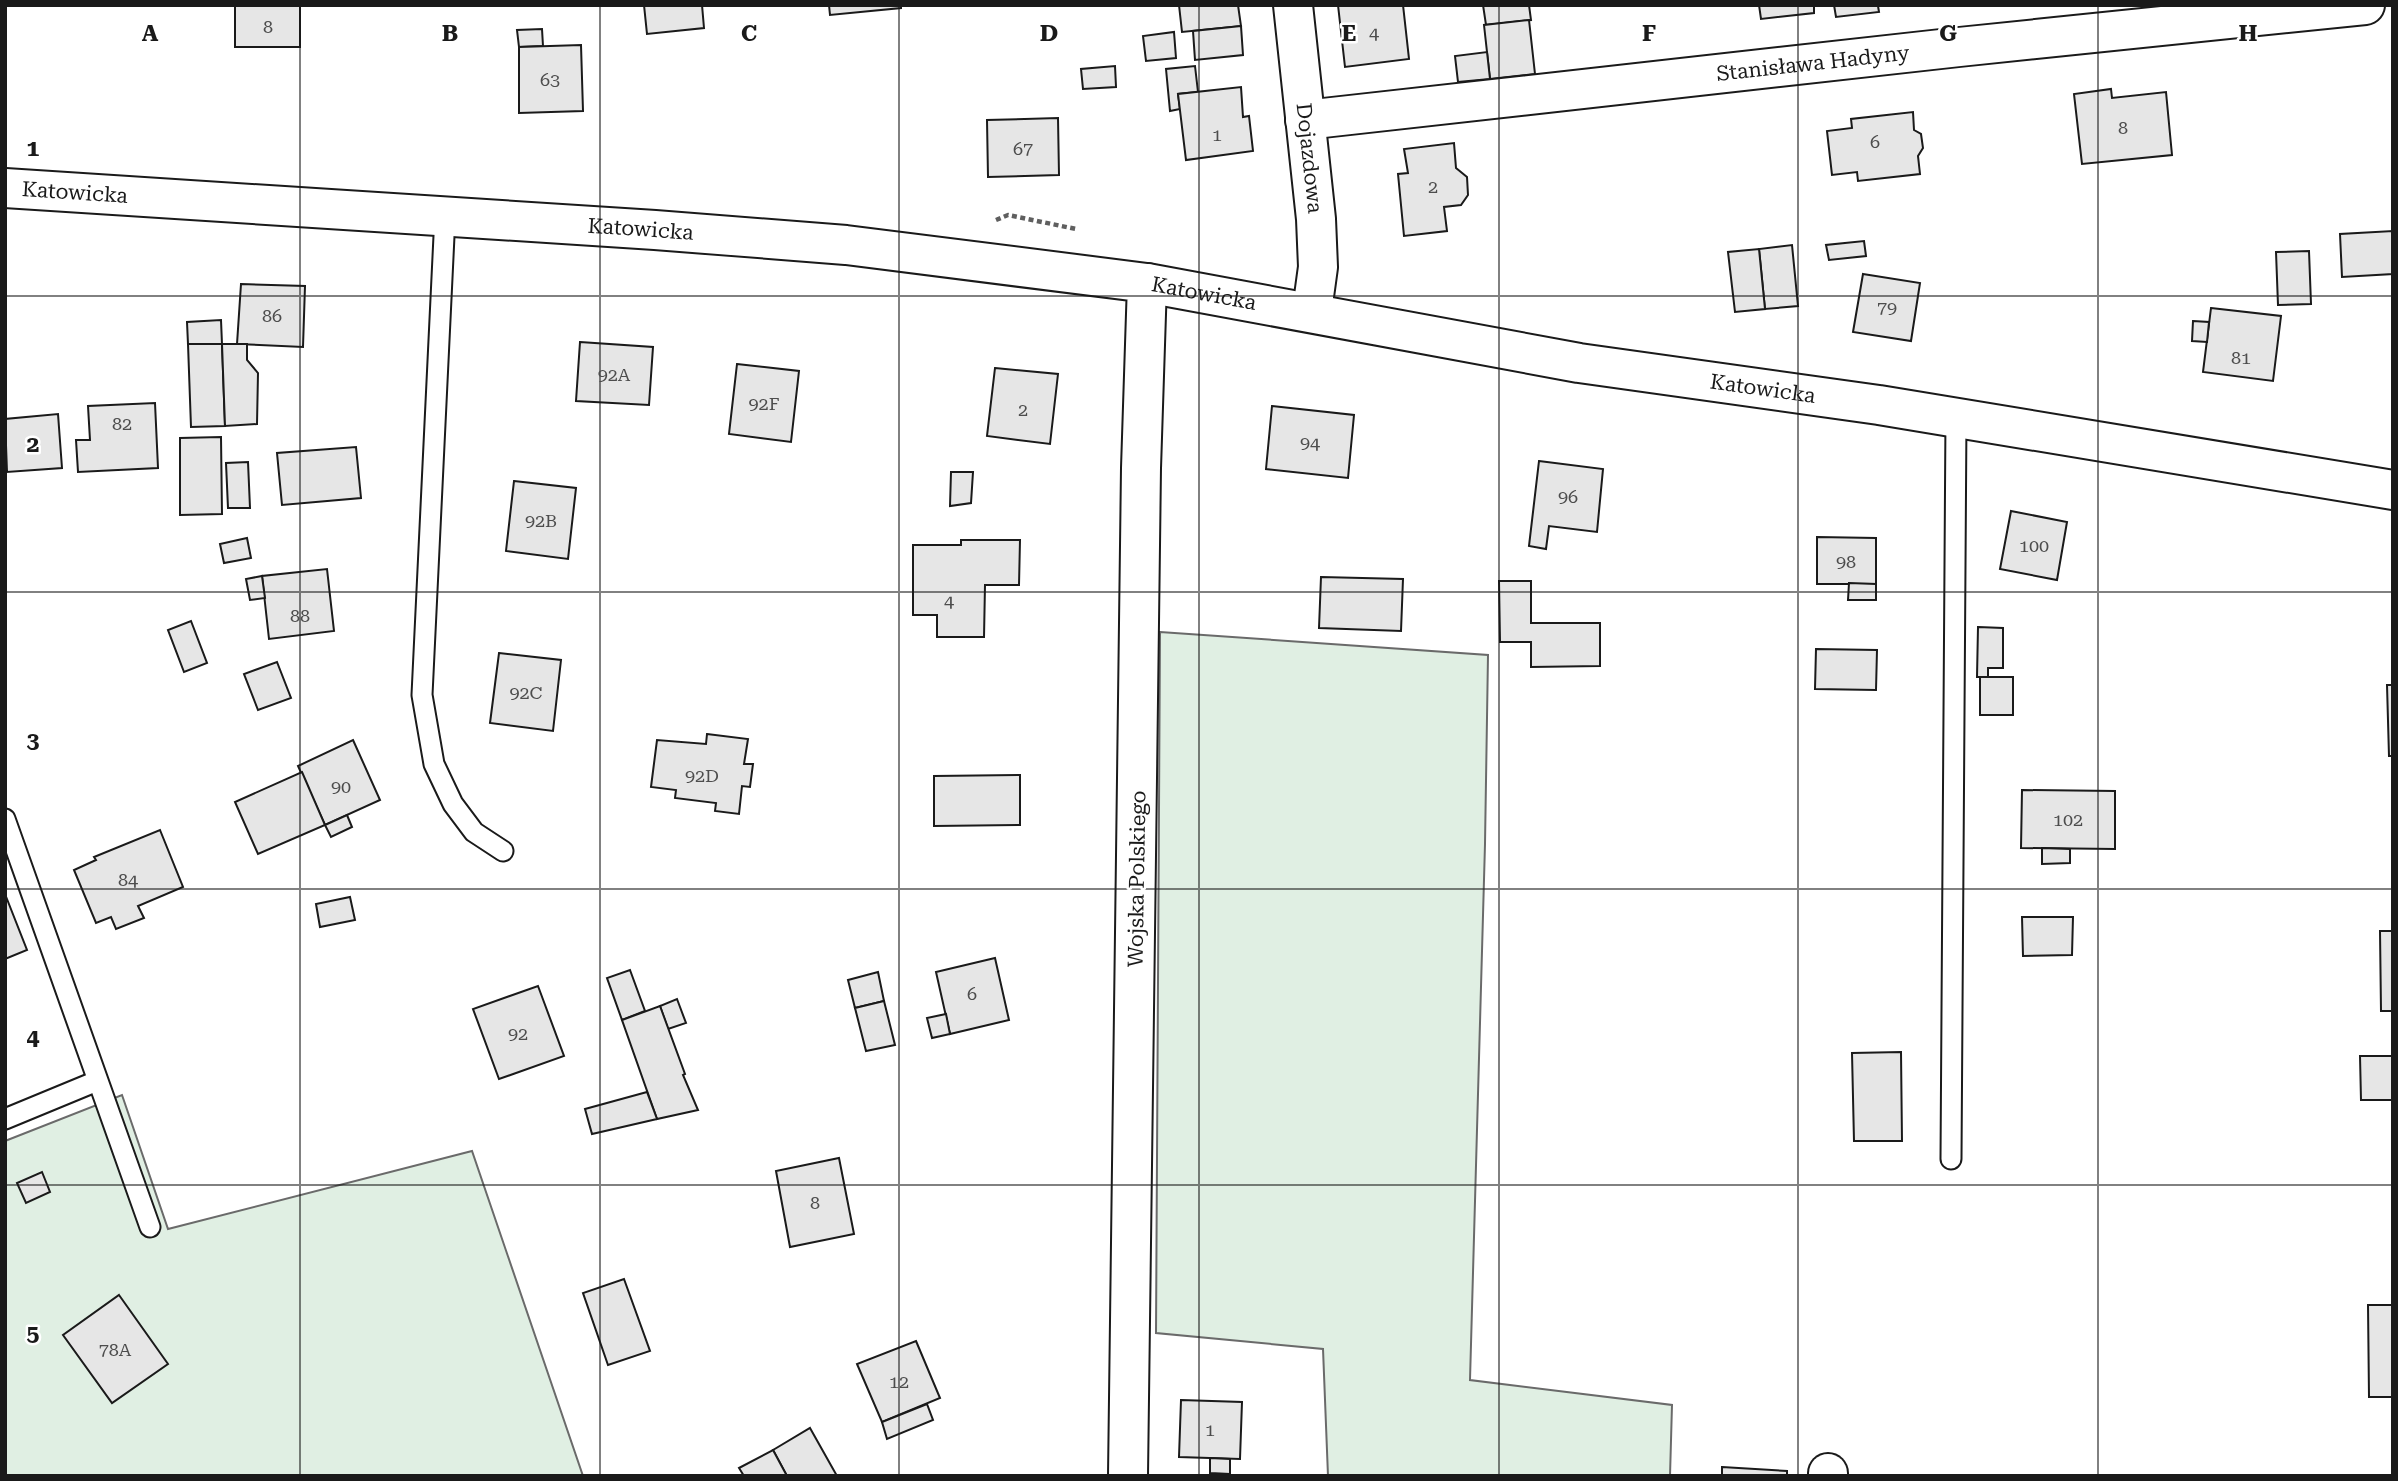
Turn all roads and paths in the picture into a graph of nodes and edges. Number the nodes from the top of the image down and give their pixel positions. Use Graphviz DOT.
graph roads {
  1 [pos="1293,5"];
  2 [pos="2365,5"];
  3 [pos="1305,120"];
  4 [pos="5,188"];
  5 [pos="445,215"];
  6 [pos="1147,282"];
  7 [pos="1312,311"];
  8 [pos="1956,417"];
  9 [pos="2393,490"];
  10 [pos="5,819"];
  11 [pos="503,851"];
  12 [pos="97,1082"];
  13 [pos="5,1119"];
  14 [pos="1951,1159"];
  15 [pos="149,1227"];
  16 [pos="1128,1476"];
  1 -- 3 [label="street, Dojazdowa"];
  2 -- 3 [label="street, Stanisława Hadyny"];
  3 -- 7 [label="street, Dojazdowa"];
  4 -- 5 [label="street, Katowicka"];
  5 -- 6 [label="street, Katowicka"];
  5 -- 11 [label="lane"];
  6 -- 7 [label="street, Katowicka"];
  6 -- 16 [label="street, Wojska Polskiego"];
  7 -- 8 [label="street, Katowicka"];
  8 -- 9 [label="street, Katowicka"];
  8 -- 14 [label="lane"];
  10 -- 12 [label="lane"];
  12 -- 13 [label="lane"];
  12 -- 15 [label="lane"];
}
